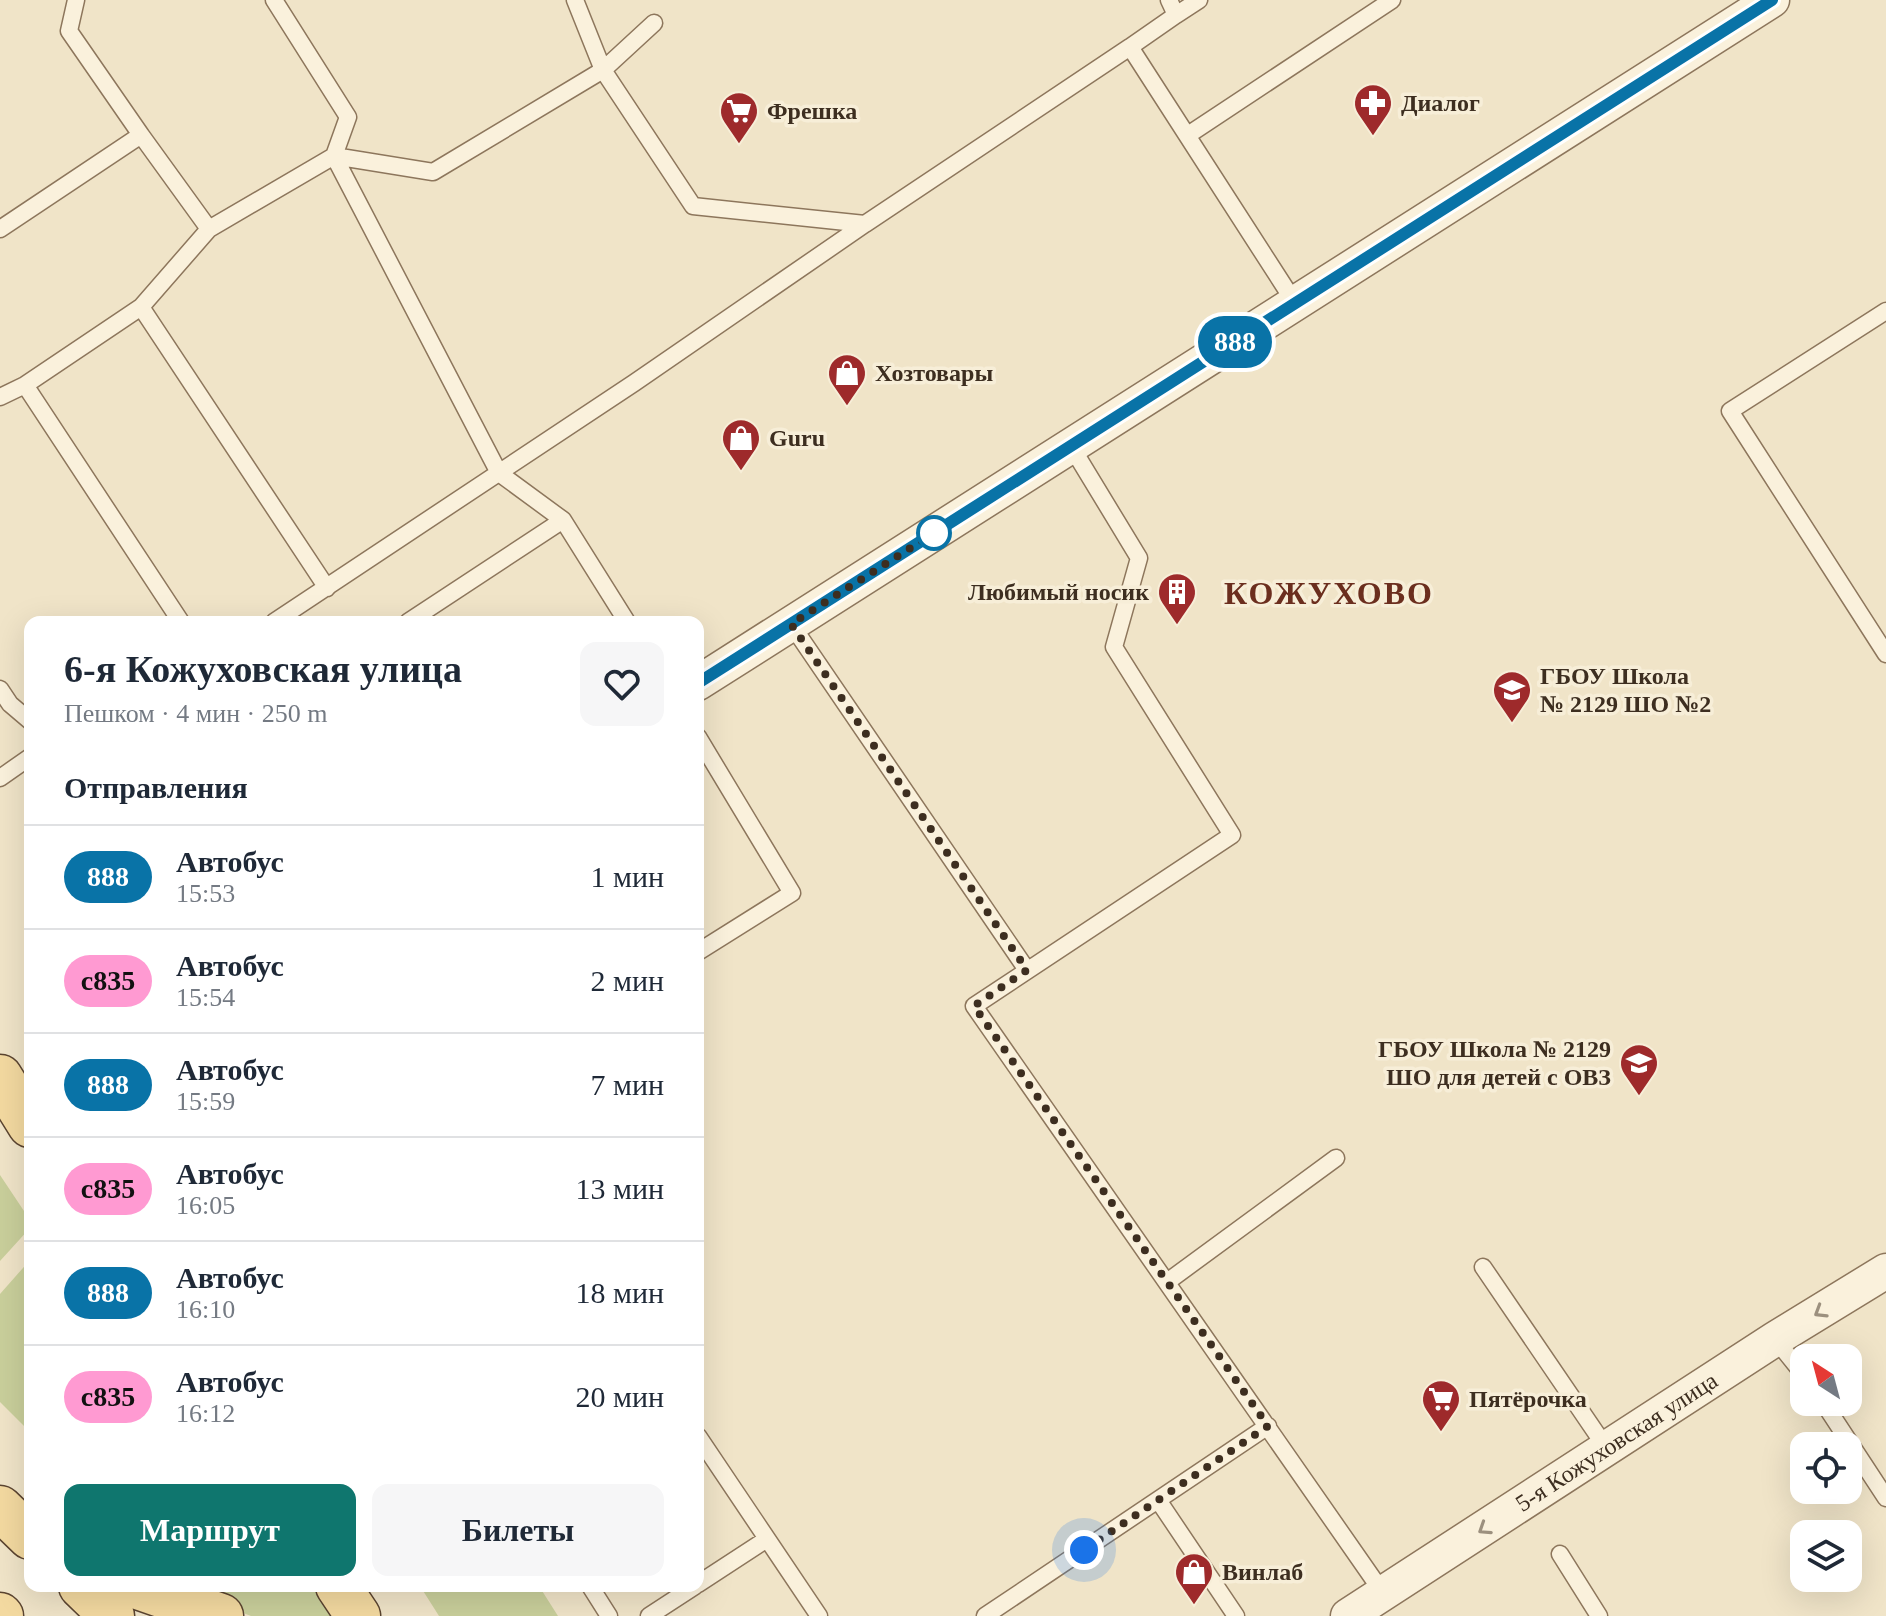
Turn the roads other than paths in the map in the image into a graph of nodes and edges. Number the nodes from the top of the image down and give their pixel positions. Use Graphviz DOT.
graph roads {
  1 [pos="76,0"];
  2 [pos="274,0"];
  3 [pos="575,0"];
  4 [pos="1199,0"];
  5 [pos="1392,0"];
  6 [pos="1772,0"];
  7 [pos="1173,8"];
  8 [pos="654,23"];
  9 [pos="1130,47"];
  10 [pos="603,70"];
  11 [pos="141,135"];
  12 [pos="1188,135"];
  13 [pos="334,156"];
  14 [pos="865,224"];
  15 [pos="0,229"];
  16 [pos="209,229"];
  17 [pos="1295,303"];
  18 [pos="141,307"];
  19 [pos="1886,311"];
  20 [pos="25,385"];
  21 [pos="0,397"];
  22 [pos="1071,446"];
  23 [pos="499,473"];
  24 [pos="563,520"];
  25 [pos="327,588"];
  26 [pos="177,616"];
  27 [pos="283,616"];
  28 [pos="417,616"];
  29 [pos="623,616"];
  30 [pos="791,624"];
  31 [pos="1886,654"];
  32 [pos="704,679"];
  33 [pos="0,689"];
  34 [pos="24,716"];
  35 [pos="704,747"];
  36 [pos="24,761"];
  37 [pos="0,778"];
  38 [pos="704,948"];
  39 [pos="1027,970"];
  40 [pos="1336,1158"];
  41 [pos="1483,1267"];
  42 [pos="1886,1271"];
  43 [pos="1167,1282"];
  44 [pos="1775,1339"];
  45 [pos="1790,1358"];
  46 [pos="1832,1416"];
  47 [pos="1268,1426"];
  48 [pos="704,1445"];
  49 [pos="1607,1449"];
  50 [pos="1886,1498"];
  51 [pos="1158,1500"];
  52 [pos="0,1508"];
  53 [pos="24,1531"];
  54 [pos="767,1539"];
  55 [pos="1560,1554"];
  56 [pos="704,1580"];
  57 [pos="87,1592"];
  58 [pos="152,1592"];
  59 [pos="342,1592"];
  60 [pos="594,1592"];
  61 [pos="685,1592"];
  62 [pos="1383,1593"];
  63 [pos="112,1616"];
  64 [pos="221,1616"];
  65 [pos="358,1616"];
  66 [pos="609,1616"];
  67 [pos="649,1616"];
  68 [pos="819,1616"];
  69 [pos="985,1616"];
  70 [pos="1236,1616"];
  71 [pos="1348,1616"];
  72 [pos="1599,1616"];
  1 -- 11 [label="lane"];
  2 -- 13 [label="lane"];
  3 -- 10 [label="lane"];
  4 -- 7 [label="lane"];
  5 -- 12 [label="lane"];
  6 -- 17 [label="street"];
  7 -- 9 [label="lane"];
  8 -- 10 [label="lane"];
  9 -- 12 [label="lane"];
  9 -- 14 [label="lane"];
  10 -- 13 [label="lane"];
  10 -- 14 [label="lane"];
  11 -- 15 [label="lane"];
  11 -- 16 [label="lane"];
  12 -- 17 [label="lane"];
  13 -- 16 [label="lane"];
  13 -- 23 [label="lane"];
  14 -- 23 [label="lane"];
  16 -- 18 [label="lane"];
  17 -- 22 [label="street"];
  18 -- 20 [label="lane"];
  18 -- 25 [label="lane"];
  19 -- 31 [label="lane"];
  20 -- 21 [label="lane"];
  20 -- 26 [label="lane"];
  22 -- 30 [label="street"];
  22 -- 39 [label="lane"];
  23 -- 24 [label="lane"];
  23 -- 25 [label="lane"];
  24 -- 28 [label="lane"];
  24 -- 29 [label="lane"];
  25 -- 27 [label="lane"];
  30 -- 32 [label="street"];
  30 -- 39 [label="lane"];
  33 -- 34 [label="lane"];
  35 -- 38 [label="lane"];
  36 -- 37 [label="lane"];
  39 -- 43 [label="lane"];
  40 -- 43 [label="lane"];
  41 -- 49 [label="lane"];
  42 -- 44 [label="street, 5-я Кожуховская улица, one-way"];
  43 -- 47 [label="lane"];
  44 -- 45 [label="lane"];
  44 -- 49 [label="street, 5-я Кожуховская улица"];
  46 -- 50 [label="lane"];
  47 -- 51 [label="lane"];
  47 -- 62 [label="lane"];
  48 -- 54 [label="lane"];
  49 -- 62 [label="street, 5-я Кожуховская улица, one-way"];
  51 -- 69 [label="lane"];
  51 -- 70 [label="lane"];
  52 -- 53 [label="main road"];
  54 -- 56 [label="lane"];
  54 -- 68 [label="lane"];
  55 -- 72 [label="lane"];
  57 -- 63 [label="main road"];
  58 -- 64 [label="main road"];
  59 -- 65 [label="main road"];
  60 -- 66 [label="lane"];
  61 -- 67 [label="lane"];
  62 -- 71 [label="street, 5-я Кожуховская улица"];
}
